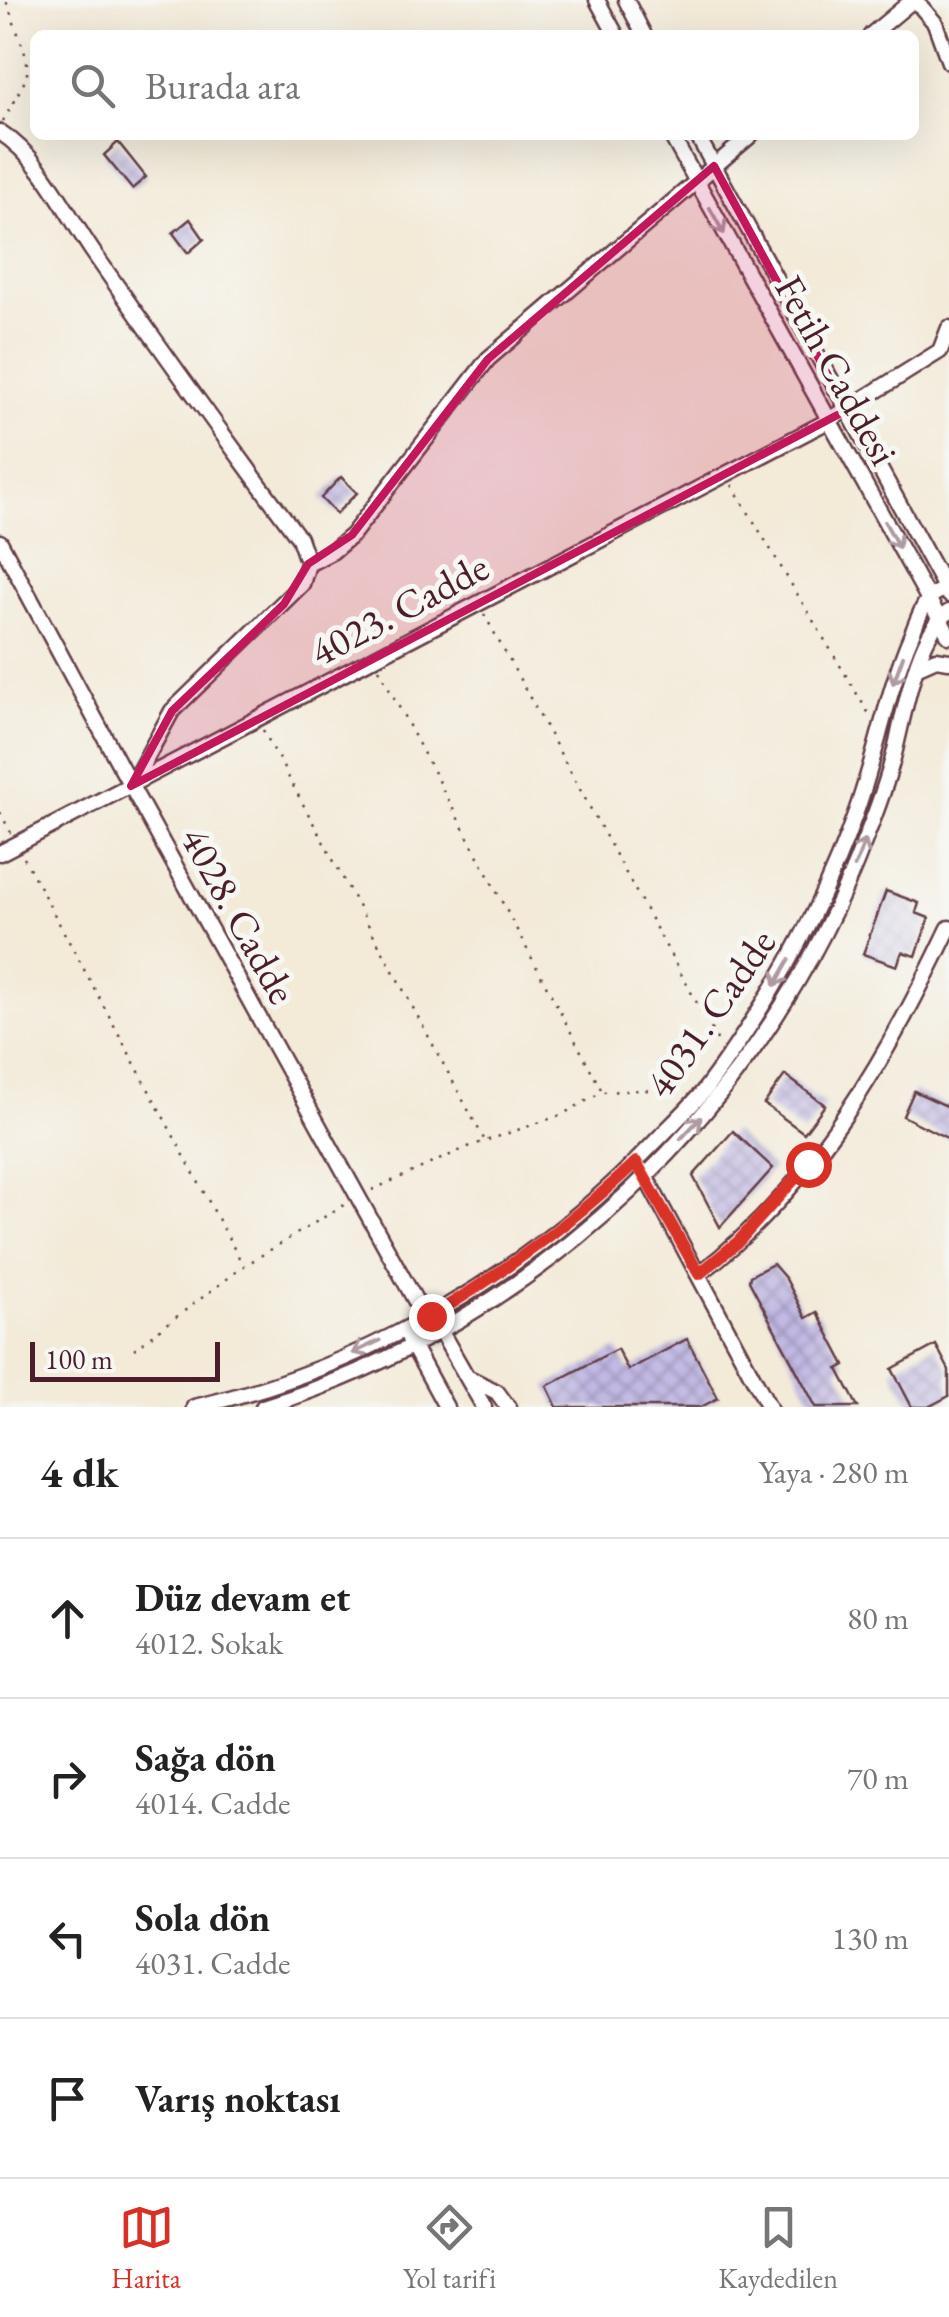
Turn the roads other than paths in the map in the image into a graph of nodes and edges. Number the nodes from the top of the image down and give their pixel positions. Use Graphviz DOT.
graph roads {
  1 [pos="598,0"];
  2 [pos="626,0"];
  3 [pos="914,0"];
  4 [pos="613,30"];
  5 [pos="641,30"];
  6 [pos="877,30"];
  7 [pos="949,62"];
  8 [pos="0,129"];
  9 [pos="673,140"];
  10 [pos="701,140"];
  11 [pos="745,140"];
  12 [pos="714,166"];
  13 [pos="696,182"];
  14 [pos="949,328"];
  15 [pos="847,410"];
  16 [pos="828,421"];
  17 [pos="0,542"];
  18 [pos="308,564"];
  19 [pos="947,592"];
  20 [pos="928,598"];
  21 [pos="944,615"];
  22 [pos="949,636"];
  23 [pos="949,661"];
  24 [pos="917,667"];
  25 [pos="130,786"];
  26 [pos="0,853"];
  27 [pos="949,928"];
  28 [pos="636,1162"];
  29 [pos="647,1176"];
  30 [pos="699,1274"];
  31 [pos="428,1317"];
  32 [pos="403,1330"];
  33 [pos="441,1331"];
  34 [pos="412,1345"];
  35 [pos="466,1377"];
  36 [pos="442,1404"];
  37 [pos="194,1407"];
  38 [pos="263,1407"];
  39 [pos="484,1407"];
  40 [pos="508,1407"];
  41 [pos="769,1407"];
  1 -- 4 [label="street"];
  2 -- 5 [label="street"];
  3 -- 6 [label="street"];
  3 -- 7 [label="street"];
  8 -- 18 [label="street"];
  9 -- 13 [label="street, Fetih Caddesi"];
  10 -- 12 [label="street, Fetih Caddesi"];
  11 -- 12 [label="street"];
  12 -- 13 [label="street"];
  12 -- 15 [label="street, Fetih Caddesi"];
  13 -- 16 [label="street, Fetih Caddesi, one-way"];
  13 -- 18 [label="street"];
  14 -- 15 [label="street, 4023. Cadde"];
  15 -- 16 [label="street, 4023. Cadde"];
  15 -- 19 [label="street, Fetih Caddesi"];
  16 -- 20 [label="street, Fetih Caddesi, one-way"];
  16 -- 25 [label="street, 4023. Cadde"];
  17 -- 25 [label="street, 4028. Cadde"];
  18 -- 25 [label="street"];
  19 -- 20 [label="street"];
  20 -- 21 [label="street, Fetih Caddesi"];
  20 -- 28 [label="street, 4031. Cadde, one-way"];
  21 -- 22 [label="street, Fetih Caddesi"];
  21 -- 24 [label="street, 4031. Cadde"];
  23 -- 24 [label="street"];
  29 -- 24 [label="street, 4031. Cadde, one-way"];
  25 -- 26 [label="street, 4023. Cadde"];
  25 -- 31 [label="street, 4028. Cadde"];
  27 -- 30 [label="street"];
  28 -- 29 [label="street"];
  28 -- 31 [label="street, 4031. Cadde"];
  29 -- 30 [label="street"];
  29 -- 33 [label="street, 4031. Cadde"];
  30 -- 41 [label="street"];
  31 -- 32 [label="street, 4031. Cadde"];
  31 -- 33 [label="street, 4028. Cadde"];
  32 -- 34 [label="street"];
  32 -- 37 [label="street, 4031. Cadde, one-way"];
  33 -- 34 [label="street, 4031. Cadde"];
  33 -- 35 [label="street, 4028. Cadde"];
  34 -- 36 [label="street"];
  34 -- 38 [label="street, 4031. Cadde"];
  35 -- 39 [label="street, 4028. Cadde"];
  35 -- 40 [label="street"];
}
